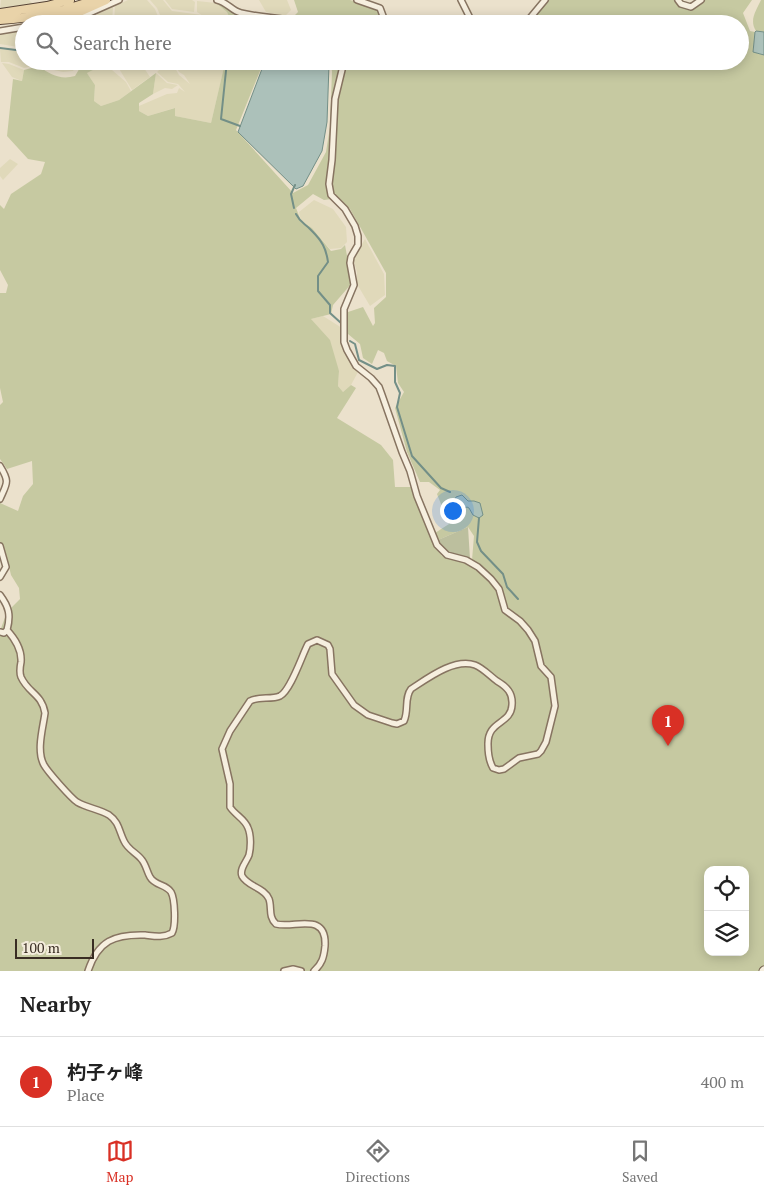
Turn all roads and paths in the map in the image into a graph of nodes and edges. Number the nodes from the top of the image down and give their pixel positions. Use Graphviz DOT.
graph roads {
  1 [pos="70,0"];
  2 [pos="93,0"];
  3 [pos="106,0"];
  4 [pos="119,0"];
  5 [pos="217,0"];
  6 [pos="357,0"];
  7 [pos="460,0"];
  8 [pos="545,0"];
  9 [pos="678,0"];
  10 [pos="701,0"];
  11 [pos="0,13"];
  12 [pos="41,15"];
  13 [pos="69,15"];
  14 [pos="85,15"];
  15 [pos="259,15"];
  16 [pos="383,15"];
  17 [pos="468,15"];
  18 [pos="532,15"];
  19 [pos="15,18"];
  20 [pos="0,20"];
  21 [pos="15,28"];
  22 [pos="0,31"];
  23 [pos="342,70"];
  24 [pos="0,466"];
  25 [pos="0,499"];
  26 [pos="0,546"];
  27 [pos="0,577"];
  28 [pos="0,595"];
  29 [pos="7,630"];
  30 [pos="0,632"];
  31 [pos="88,971"];
  32 [pos="284,971"];
  33 [pos="301,971"];
  34 [pos="314,971"];
  1 -- 11 [label="main road"];
  2 -- 12 [label="main road"];
  3 -- 13 [label="main road"];
  4 -- 14 [label="street"];
  5 -- 15 [label="street"];
  6 -- 16 [label="street"];
  7 -- 17 [label="street"];
  8 -- 18 [label="street"];
  9 -- 10 [label="street"];
  19 -- 20 [label="main road"];
  21 -- 22 [label="street"];
  23 -- 34 [label="street"];
  24 -- 25 [label="street"];
  26 -- 27 [label="street"];
  28 -- 29 [label="street"];
  29 -- 30 [label="street"];
  29 -- 31 [label="street"];
  32 -- 33 [label="street"];
}
